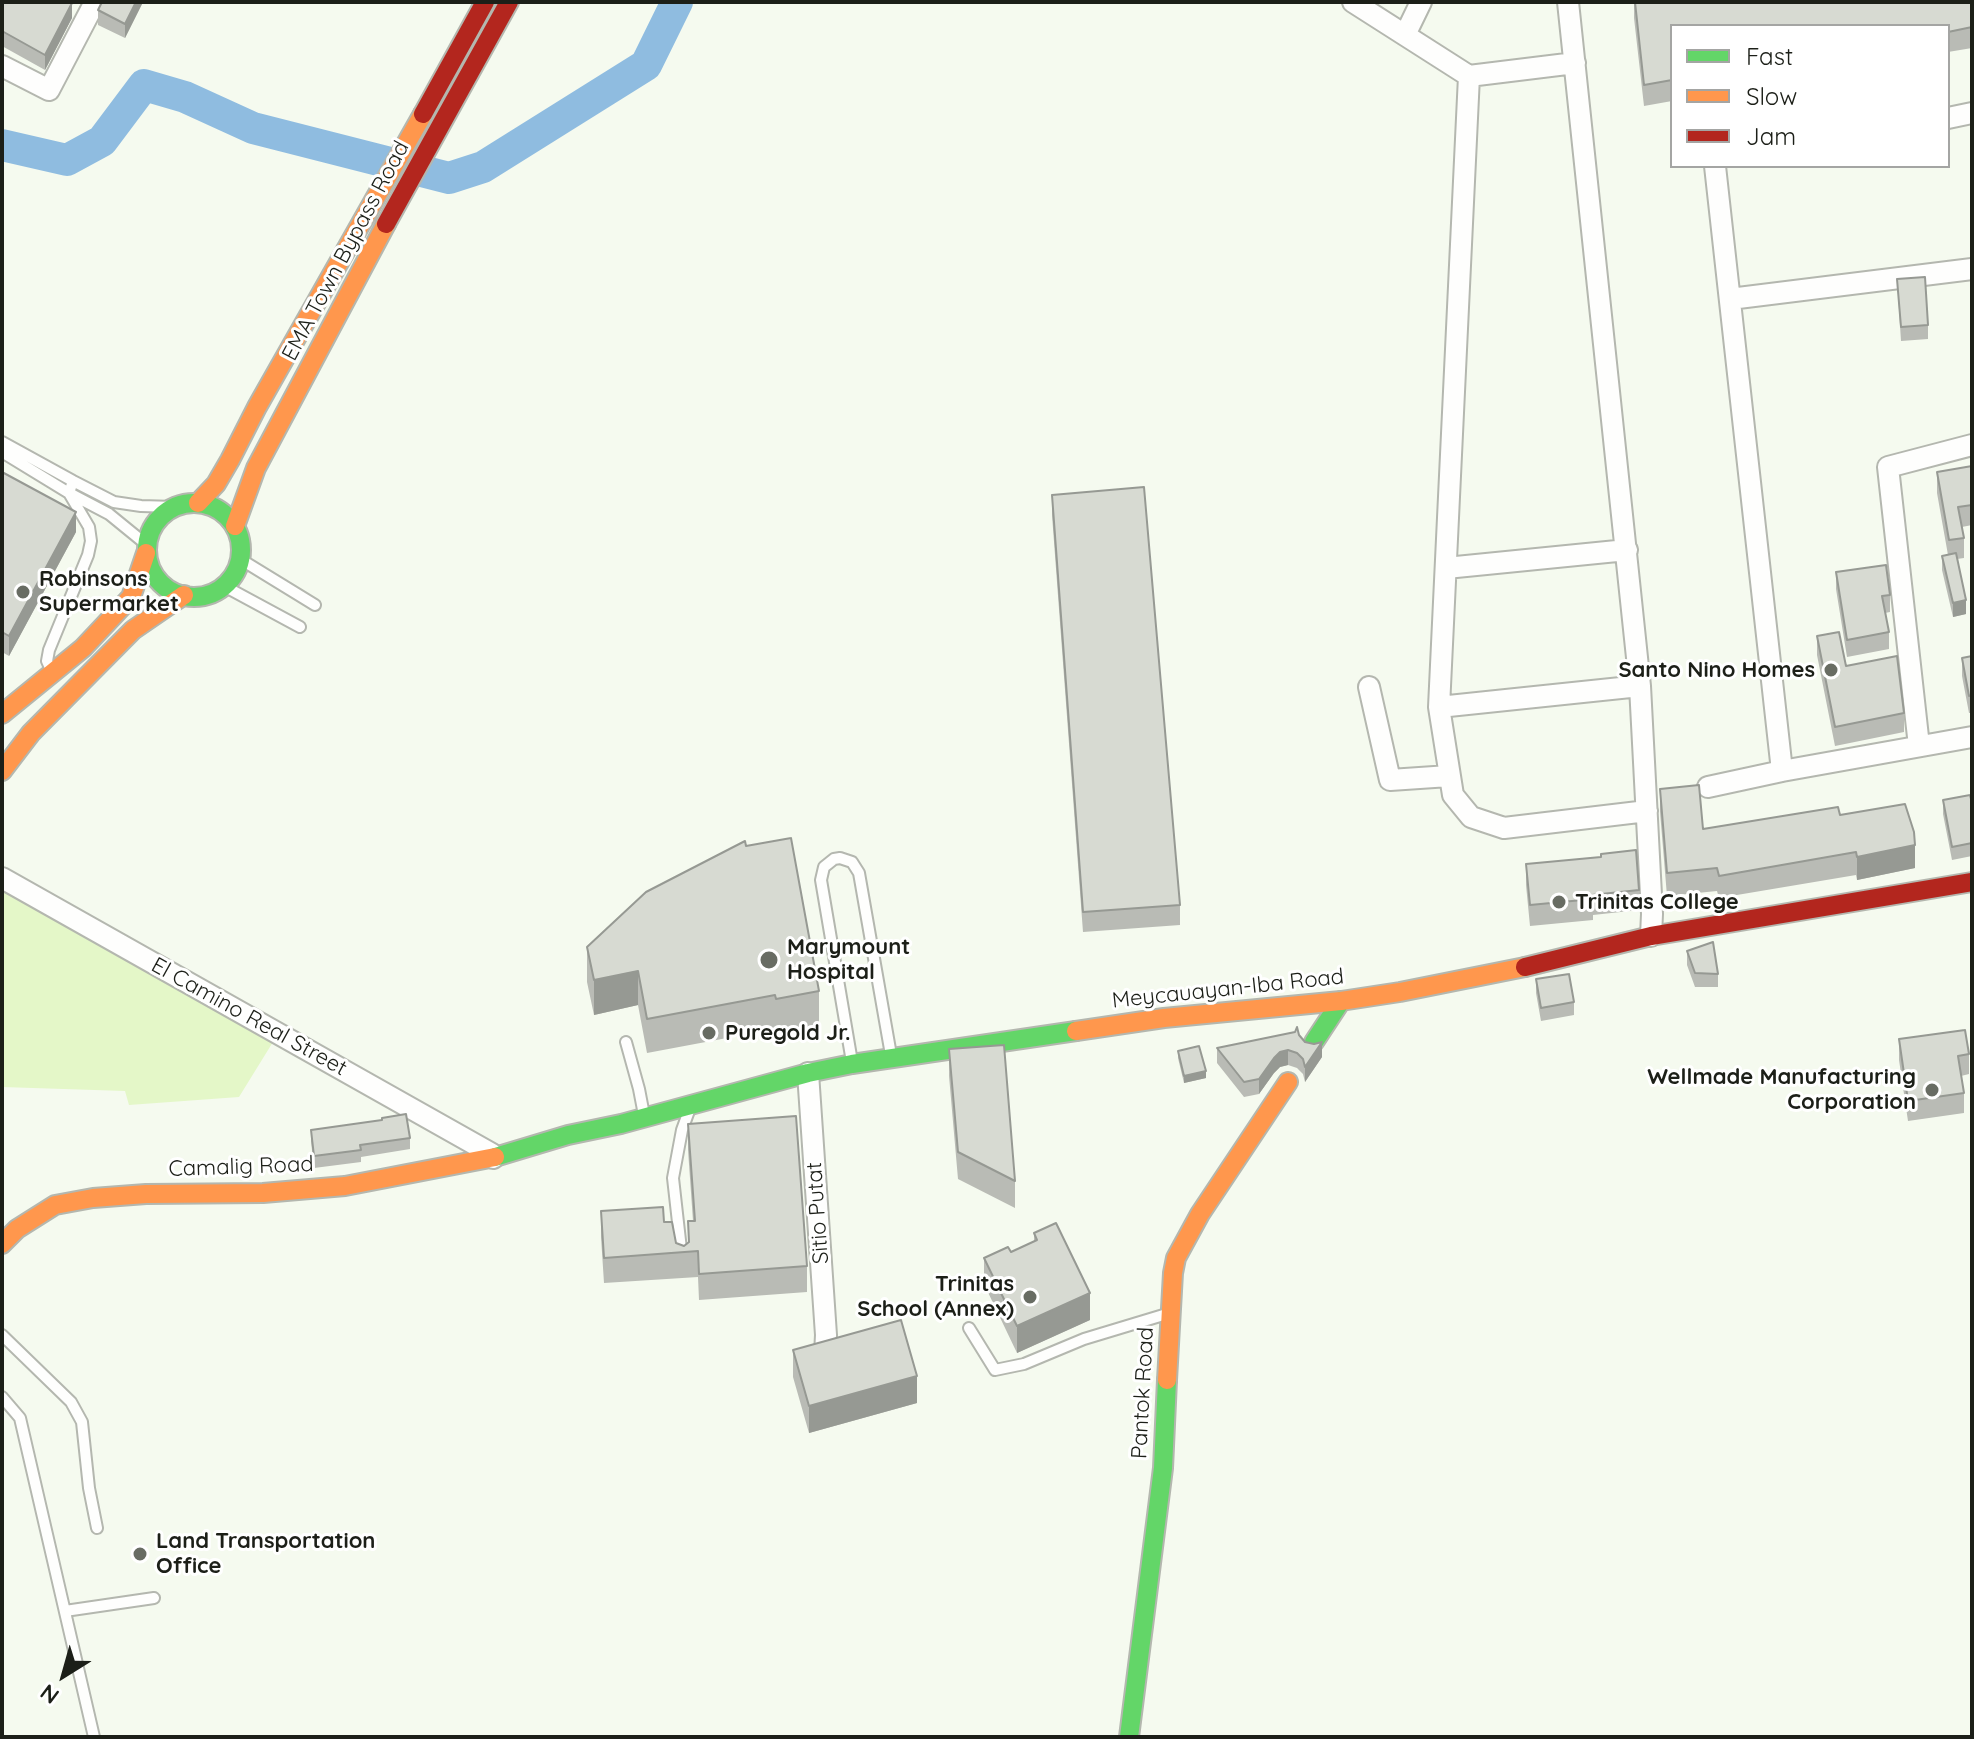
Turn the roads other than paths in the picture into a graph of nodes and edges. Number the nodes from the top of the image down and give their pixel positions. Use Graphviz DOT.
graph roads {
  1 [pos="68,2"];
  2 [pos="485,2"];
  3 [pos="509,2"];
  4 [pos="1353,2"];
  5 [pos="1421,2"];
  6 [pos="1568,2"];
  7 [pos="92,7"];
  8 [pos="1405,35"];
  9 [pos="1575,63"];
  10 [pos="2,66"];
  11 [pos="1469,76"];
  12 [pos="1972,113"];
  13 [pos="1950,118"];
  14 [pos="409,140"];
  15 [pos="428,151"];
  16 [pos="1715,168"];
  17 [pos="1972,269"];
  18 [pos="1730,299"];
  19 [pos="2,442"];
  20 [pos="1972,445"];
  21 [pos="2,452"];
  22 [pos="73,481"];
  23 [pos="69,493"];
  24 [pos="198,503"];
  25 [pos="175,507"];
  26 [pos="235,526"];
  27 [pos="147,549"];
  28 [pos="1627,550"];
  29 [pos="240,559"];
  30 [pos="1446,568"];
  31 [pos="224,586"];
  32 [pos="184,595"];
  33 [pos="315,605"];
  34 [pos="300,627"];
  35 [pos="53,673"];
  36 [pos="1640,686"];
  37 [pos="1369,687"];
  38 [pos="72,692"];
  39 [pos="1439,707"];
  40 [pos="2,714"];
  41 [pos="1972,737"];
  42 [pos="1919,746"];
  43 [pos="5,761"];
  44 [pos="1782,771"];
  45 [pos="1449,776"];
  46 [pos="1708,787"];
  47 [pos="1647,811"];
  48 [pos="2,878"];
  49 [pos="1972,882"];
  50 [pos="1651,936"];
  51 [pos="1341,1001"];
  52 [pos="626,1042"];
  53 [pos="1314,1042"];
  54 [pos="892,1058"];
  55 [pos="852,1064"];
  56 [pos="808,1073"];
  57 [pos="1288,1082"];
  58 [pos="692,1104"];
  59 [pos="645,1117"];
  60 [pos="493,1158"];
  61 [pos="2,1244"];
  62 [pos="682,1264"];
  63 [pos="1171,1312"];
  64 [pos="969,1328"];
  65 [pos="2,1335"];
  66 [pos="825,1354"];
  67 [pos="2,1397"];
  68 [pos="97,1528"];
  69 [pos="154,1598"];
  70 [pos="65,1611"];
  71 [pos="94,1737"];
  72 [pos="1129,1737"];
  1 -- 7 [label="street"];
  2 -- 14 [label="main road, EMA Town Bypass Road"];
  3 -- 15 [label="main road, EMA Town Bypass Road"];
  4 -- 8 [label="street"];
  5 -- 8 [label="street"];
  6 -- 9 [label="street"];
  7 -- 10 [label="street"];
  8 -- 11 [label="street"];
  9 -- 11 [label="street"];
  9 -- 28 [label="street"];
  11 -- 30 [label="street"];
  12 -- 13 [label="street"];
  14 -- 15 [label="main road"];
  14 -- 24 [label="main road, EMA Town Bypass Road"];
  15 -- 26 [label="main road, EMA Town Bypass Road"];
  16 -- 18 [label="street"];
  17 -- 18 [label="street"];
  18 -- 44 [label="street"];
  19 -- 22 [label="lane"];
  20 -- 42 [label="street"];
  21 -- 23 [label="lane"];
  22 -- 23 [label="lane"];
  22 -- 25 [label="lane"];
  23 -- 27 [label="lane"];
  23 -- 35 [label="lane"];
  24 -- 25 [label="main road"];
  24 -- 26 [label="main road"];
  25 -- 27 [label="main road"];
  26 -- 29 [label="main road"];
  27 -- 32 [label="main road"];
  27 -- 35 [label="main road"];
  28 -- 30 [label="street"];
  28 -- 36 [label="street"];
  29 -- 31 [label="main road"];
  29 -- 33 [label="lane"];
  30 -- 39 [label="street"];
  31 -- 32 [label="main road"];
  31 -- 34 [label="lane"];
  32 -- 38 [label="main road"];
  35 -- 38 [label="lane"];
  35 -- 40 [label="main road"];
  36 -- 39 [label="street"];
  36 -- 47 [label="street"];
  37 -- 45 [label="street"];
  38 -- 43 [label="main road"];
  39 -- 45 [label="street"];
  41 -- 42 [label="street"];
  42 -- 44 [label="street"];
  44 -- 46 [label="street"];
  45 -- 47 [label="street"];
  47 -- 50 [label="street"];
  48 -- 60 [label="street, El Camino Real Street"];
  49 -- 50 [label="main road, Meycauayan-Iba Road"];
  50 -- 51 [label="main road, Meycauayan-Iba Road"];
  51 -- 53 [label="main road"];
  51 -- 54 [label="main road, Meycauayan-Iba Road"];
  52 -- 59 [label="lane"];
  54 -- 55 [label="main road, Meycauayan-Iba Road"];
  54 -- 55 [label="lane"];
  55 -- 56 [label="main road, Meycauayan-Iba Road"];
  56 -- 58 [label="main road, Meycauayan-Iba Road"];
  56 -- 66 [label="street, Sitio Putat"];
  57 -- 63 [label="main road, Pantok Road"];
  58 -- 59 [label="main road, Meycauayan-Iba Road"];
  58 -- 62 [label="lane"];
  59 -- 60 [label="main road, Meycauayan-Iba Road"];
  60 -- 61 [label="main road, Camalig Road"];
  63 -- 64 [label="lane"];
  63 -- 72 [label="main road, Pantok Road"];
  65 -- 68 [label="lane"];
  67 -- 70 [label="lane"];
  69 -- 70 [label="lane"];
  70 -- 71 [label="lane"];
}
